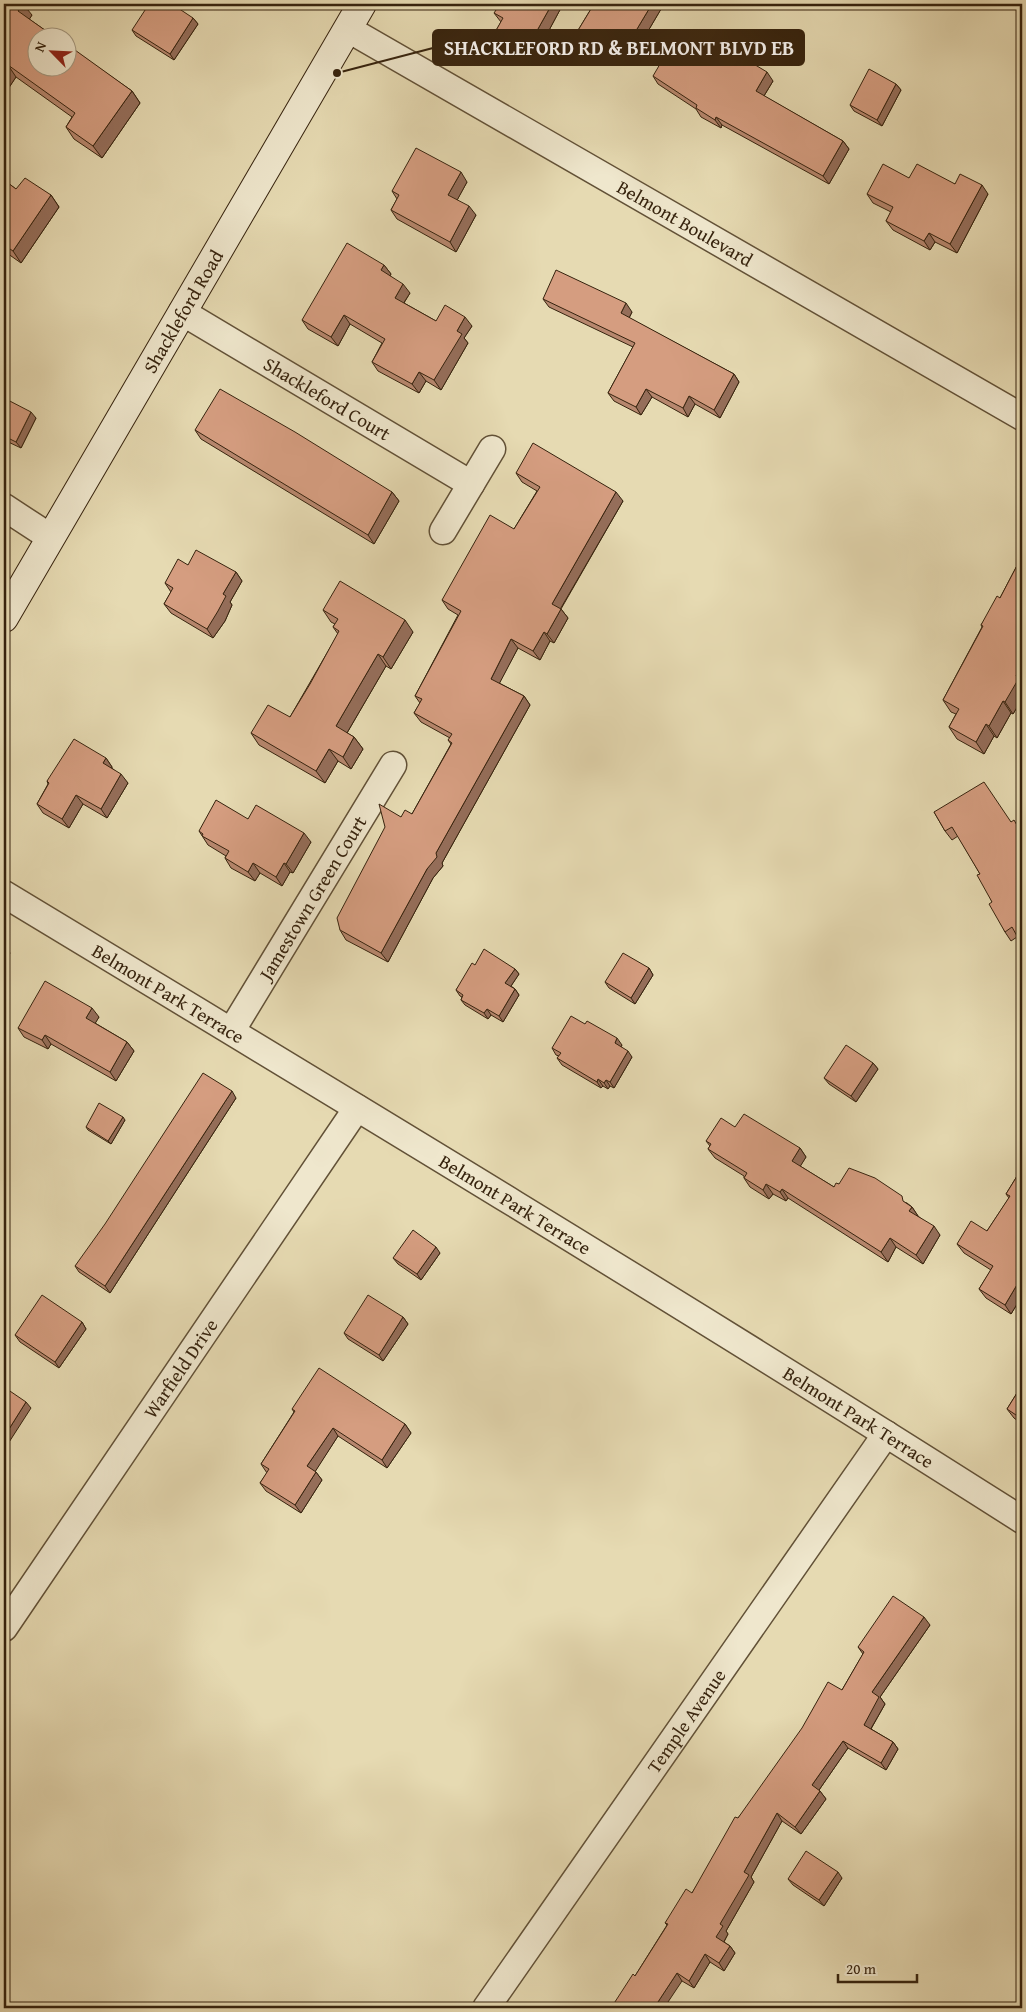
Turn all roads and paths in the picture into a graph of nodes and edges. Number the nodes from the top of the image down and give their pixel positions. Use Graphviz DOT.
graph roads {
  1 [pos="362,4"];
  2 [pos="348,29"];
  3 [pos="182,312"];
  4 [pos="1022,417"];
  5 [pos="492,449"];
  6 [pos="471,484"];
  7 [pos="4,507"];
  8 [pos="443,531"];
  9 [pos="50,537"];
  10 [pos="4,618"];
  11 [pos="393,765"];
  12 [pos="4,894"];
  13 [pos="232,1030"];
  14 [pos="357,1108"];
  15 [pos="886,1434"];
  16 [pos="1022,1520"];
  17 [pos="4,1628"];
  18 [pos="486,2008"];
  1 -- 2 [label="street, Shackleford Road"];
  2 -- 3 [label="street, Shackleford Road"];
  2 -- 4 [label="street, Belmont Boulevard"];
  3 -- 6 [label="street, Shackleford Court"];
  3 -- 9 [label="street, Shackleford Road"];
  5 -- 6 [label="street"];
  6 -- 8 [label="street"];
  7 -- 9 [label="street"];
  9 -- 10 [label="street, Shackleford Road"];
  11 -- 13 [label="street, Jamestown Green Court"];
  12 -- 13 [label="street, Belmont Park Terrace"];
  13 -- 14 [label="street, Belmont Park Terrace"];
  14 -- 15 [label="street, Belmont Park Terrace"];
  14 -- 17 [label="street, Warfield Drive"];
  15 -- 16 [label="street, Belmont Park Terrace"];
  15 -- 18 [label="street, Temple Avenue"];
}
